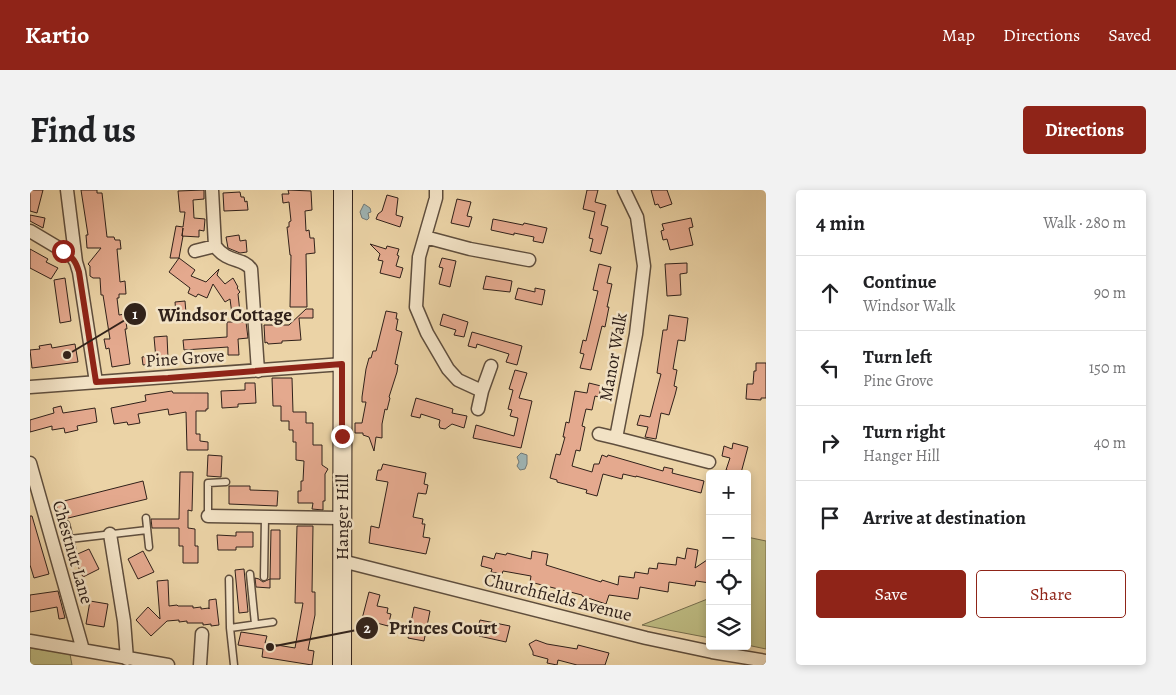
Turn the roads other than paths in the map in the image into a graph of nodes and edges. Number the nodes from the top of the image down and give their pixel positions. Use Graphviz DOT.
graph roads {
  1 [pos="67,190"];
  2 [pos="212,190"];
  3 [pos="343,190"];
  4 [pos="436,190"];
  5 [pos="624,190"];
  6 [pos="30,231"];
  7 [pos="425,237"];
  8 [pos="215,246"];
  9 [pos="195,251"];
  10 [pos="529,260"];
  11 [pos="76,262"];
  12 [pos="342,364"];
  13 [pos="491,366"];
  14 [pos="258,371"];
  15 [pos="96,382"];
  16 [pos="30,388"];
  17 [pos="482,391"];
  18 [pos="478,409"];
  19 [pos="599,434"];
  20 [pos="616,438"];
  21 [pos="709,462"];
  22 [pos="30,463"];
  23 [pos="226,482"];
  24 [pos="208,516"];
  25 [pos="265,517"];
  26 [pos="146,518"];
  27 [pos="342,518"];
  28 [pos="66,524"];
  29 [pos="147,530"];
  30 [pos="110,534"];
  31 [pos="70,539"];
  32 [pos="149,546"];
  33 [pos="72,548"];
  34 [pos="342,561"];
  35 [pos="250,574"];
  36 [pos="264,577"];
  37 [pos="229,579"];
  38 [pos="273,622"];
  39 [pos="255,624"];
  40 [pos="230,628"];
  41 [pos="202,634"];
  42 [pos="30,641"];
  43 [pos="83,650"];
  44 [pos="127,658"];
  45 [pos="766,661"];
  46 [pos="168,665"];
  47 [pos="200,665"];
  48 [pos="234,665"];
  49 [pos="342,665"];
  1 -- 11 [label="street"];
  2 -- 8 [label="street"];
  3 -- 12 [label="main road, Hanger Hill"];
  4 -- 7 [label="street"];
  5 -- 20 [label="street, Manor Walk"];
  6 -- 11 [label="street"];
  7 -- 10 [label="street"];
  7 -- 17 [label="street"];
  8 -- 9 [label="street"];
  8 -- 14 [label="street"];
  11 -- 15 [label="street"];
  12 -- 14 [label="street, Pine Grove"];
  12 -- 27 [label="main road, Hanger Hill"];
  13 -- 17 [label="street"];
  14 -- 15 [label="street, Pine Grove"];
  15 -- 16 [label="street, Pine Grove"];
  17 -- 18 [label="street"];
  19 -- 20 [label="street"];
  20 -- 21 [label="street"];
  22 -- 43 [label="street, Chestnut Lane"];
  23 -- 24 [label="lane"];
  24 -- 25 [label="street"];
  25 -- 27 [label="street"];
  25 -- 36 [label="lane"];
  26 -- 29 [label="lane"];
  27 -- 34 [label="main road, Hanger Hill"];
  28 -- 31 [label="lane"];
  29 -- 30 [label="lane"];
  29 -- 32 [label="lane"];
  30 -- 31 [label="lane"];
  30 -- 44 [label="street"];
  31 -- 33 [label="lane"];
  34 -- 45 [label="street, Churchfields Avenue"];
  34 -- 49 [label="main road, Hanger Hill"];
  35 -- 39 [label="lane"];
  37 -- 40 [label="lane"];
  38 -- 39 [label="lane"];
  39 -- 40 [label="lane"];
  40 -- 48 [label="lane"];
  41 -- 47 [label="street"];
  42 -- 43 [label="street"];
  43 -- 44 [label="street"];
  44 -- 46 [label="street"];
}
